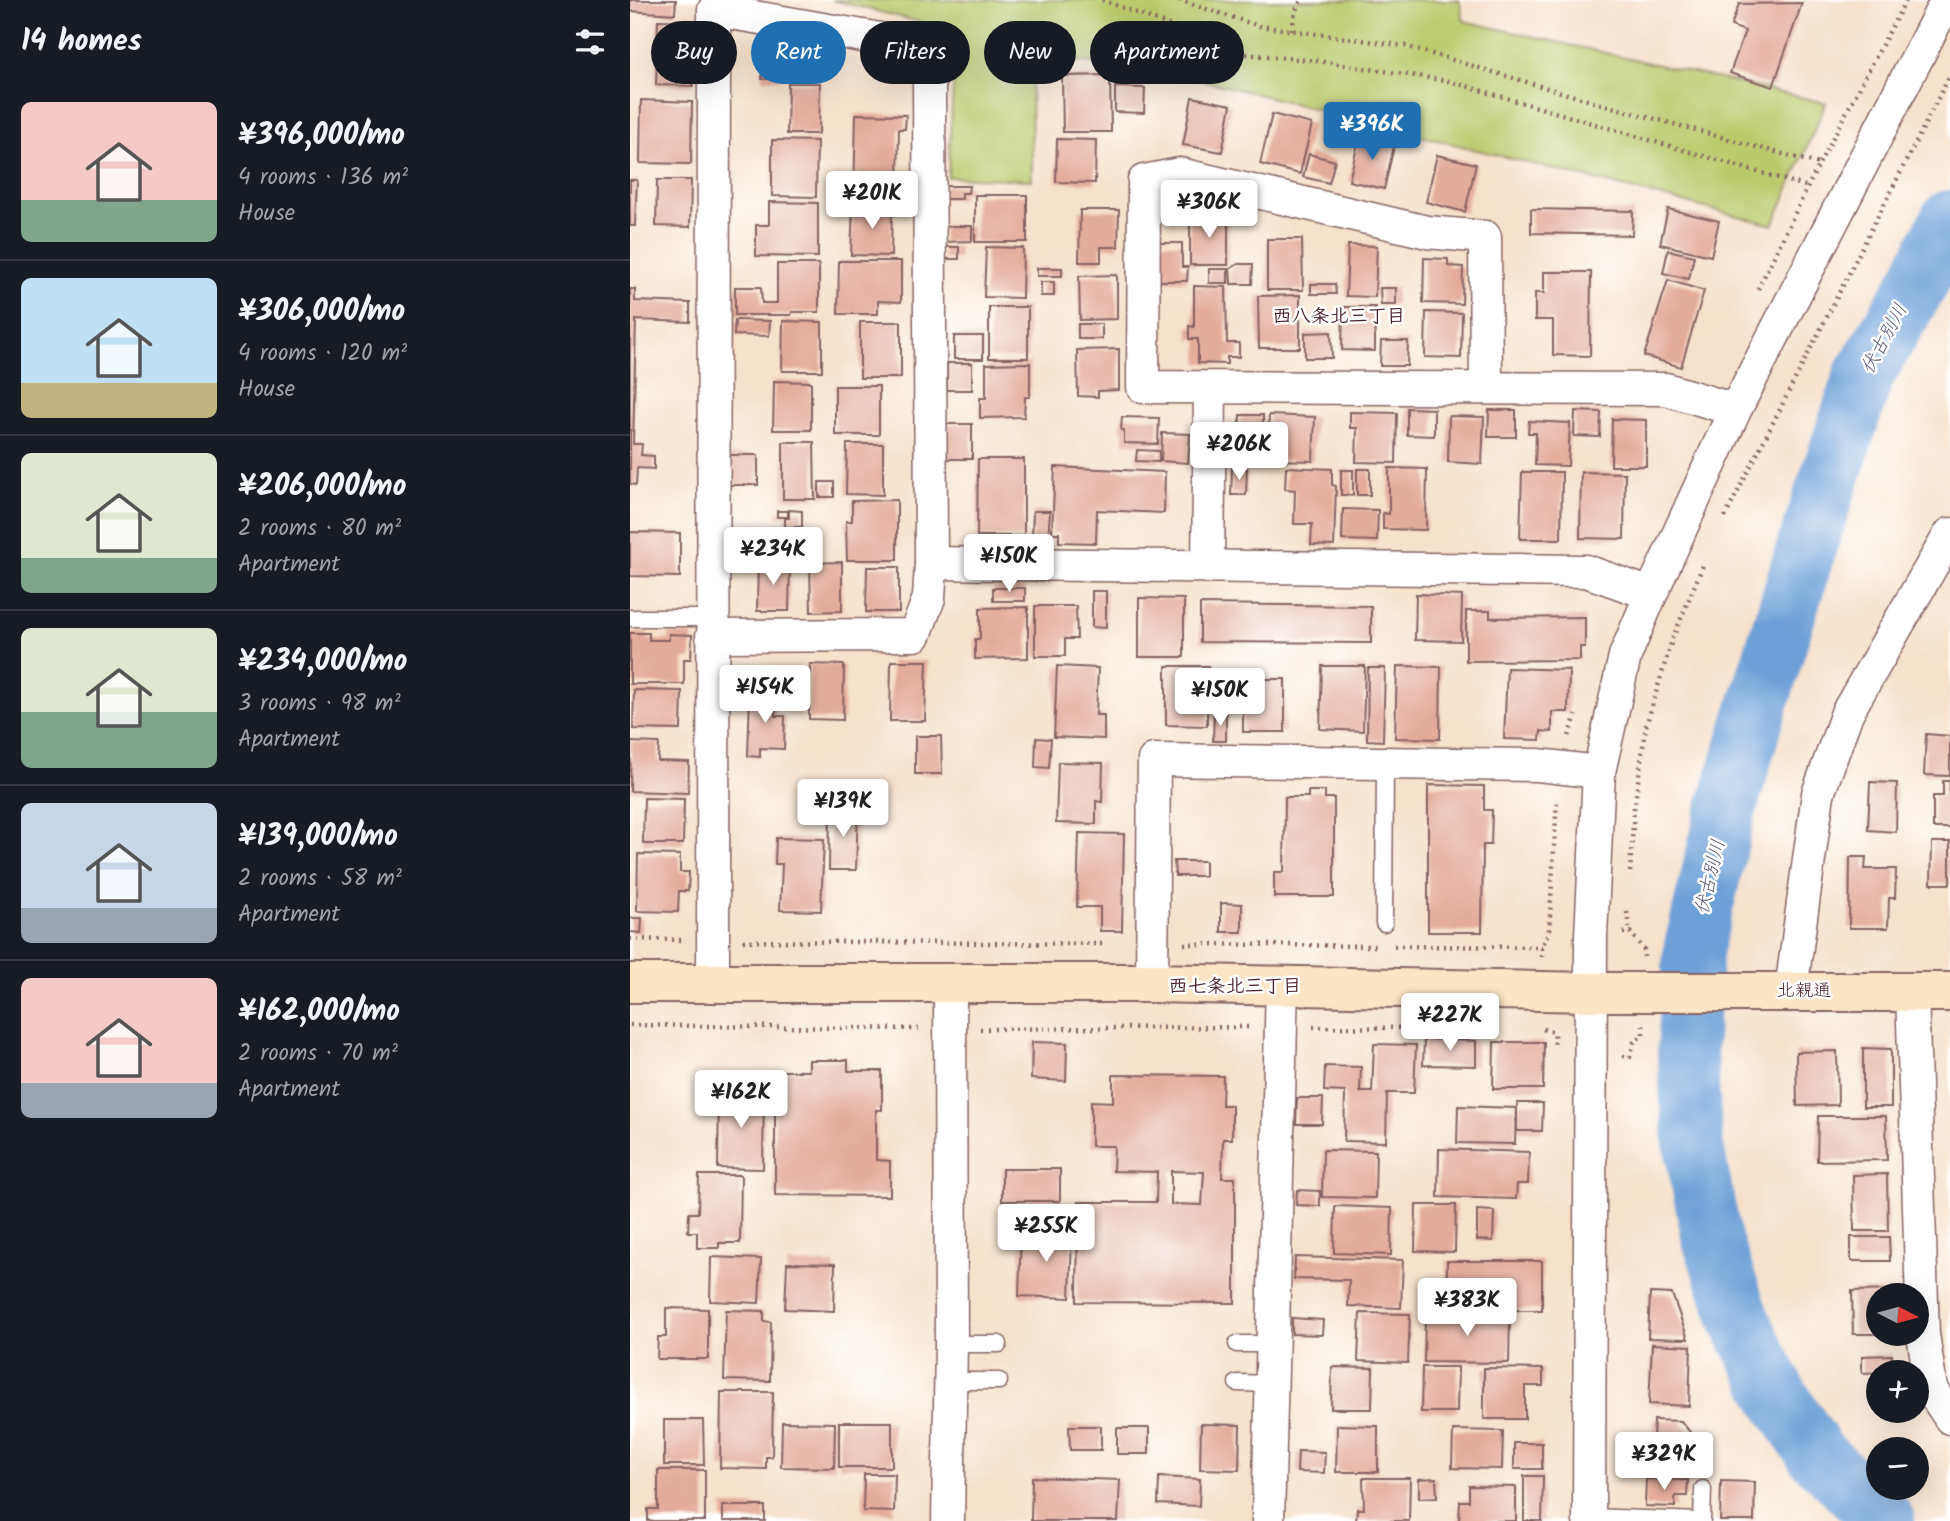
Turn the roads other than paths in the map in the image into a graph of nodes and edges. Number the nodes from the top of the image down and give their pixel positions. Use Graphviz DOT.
graph roads {
  1 [pos="1946,0"];
  2 [pos="1210,388"];
  3 [pos="1486,388"];
  4 [pos="1735,410"];
  5 [pos="1950,534"];
  6 [pos="931,563"];
  7 [pos="1208,567"];
  8 [pos="1651,594"];
  9 [pos="630,618"];
  10 [pos="712,627"];
  11 [pos="1385,762"];
  12 [pos="1599,772"];
  13 [pos="1384,923"];
  14 [pos="630,983"];
  15 [pos="1152,983"];
  16 [pos="713,984"];
  17 [pos="950,984"];
  18 [pos="1282,985"];
  19 [pos="1791,990"];
  20 [pos="1590,992"];
  21 [pos="1912,992"];
  22 [pos="1950,992"];
  23 [pos="1937,1334"];
  24 [pos="951,1344"];
  25 [pos="999,1344"];
  26 [pos="1237,1344"];
  27 [pos="1273,1344"];
  28 [pos="950,1381"];
  29 [pos="999,1381"];
  30 [pos="1237,1383"];
  31 [pos="1272,1384"];
  32 [pos="1950,1419"];
  33 [pos="1703,1489"];
  34 [pos="1589,1519"];
  35 [pos="948,1521"];
  36 [pos="1268,1521"];
  37 [pos="1701,1521"];
  1 -- 4 [label="street"];
  2 -- 3 [label="street"];
  2 -- 3 [label="street"];
  2 -- 7 [label="street"];
  3 -- 4 [label="street"];
  4 -- 8 [label="street"];
  5 -- 19 [label="street"];
  6 -- 7 [label="street"];
  6 -- 10 [label="street"];
  6 -- 10 [label="street"];
  7 -- 8 [label="street"];
  8 -- 12 [label="street"];
  9 -- 10 [label="lane"];
  10 -- 16 [label="street"];
  11 -- 12 [label="street"];
  11 -- 13 [label="lane"];
  11 -- 15 [label="street"];
  12 -- 20 [label="street"];
  14 -- 16 [label="street, 北親通"];
  15 -- 17 [label="street, 北親通"];
  15 -- 18 [label="street, 北親通"];
  16 -- 17 [label="street, 北親通"];
  17 -- 24 [label="street"];
  18 -- 20 [label="street, 北親通"];
  18 -- 27 [label="street"];
  19 -- 20 [label="street, 北親通"];
  19 -- 21 [label="street, 北親通"];
  20 -- 34 [label="street"];
  21 -- 22 [label="street, 北親通"];
  21 -- 23 [label="street"];
  23 -- 32 [label="street"];
  24 -- 25 [label="lane"];
  24 -- 28 [label="street"];
  26 -- 27 [label="lane"];
  27 -- 31 [label="street"];
  28 -- 29 [label="lane"];
  28 -- 35 [label="street"];
  30 -- 31 [label="lane"];
  31 -- 36 [label="street"];
  33 -- 37 [label="lane"];
  34 -- 37 [label="lane"];
}
